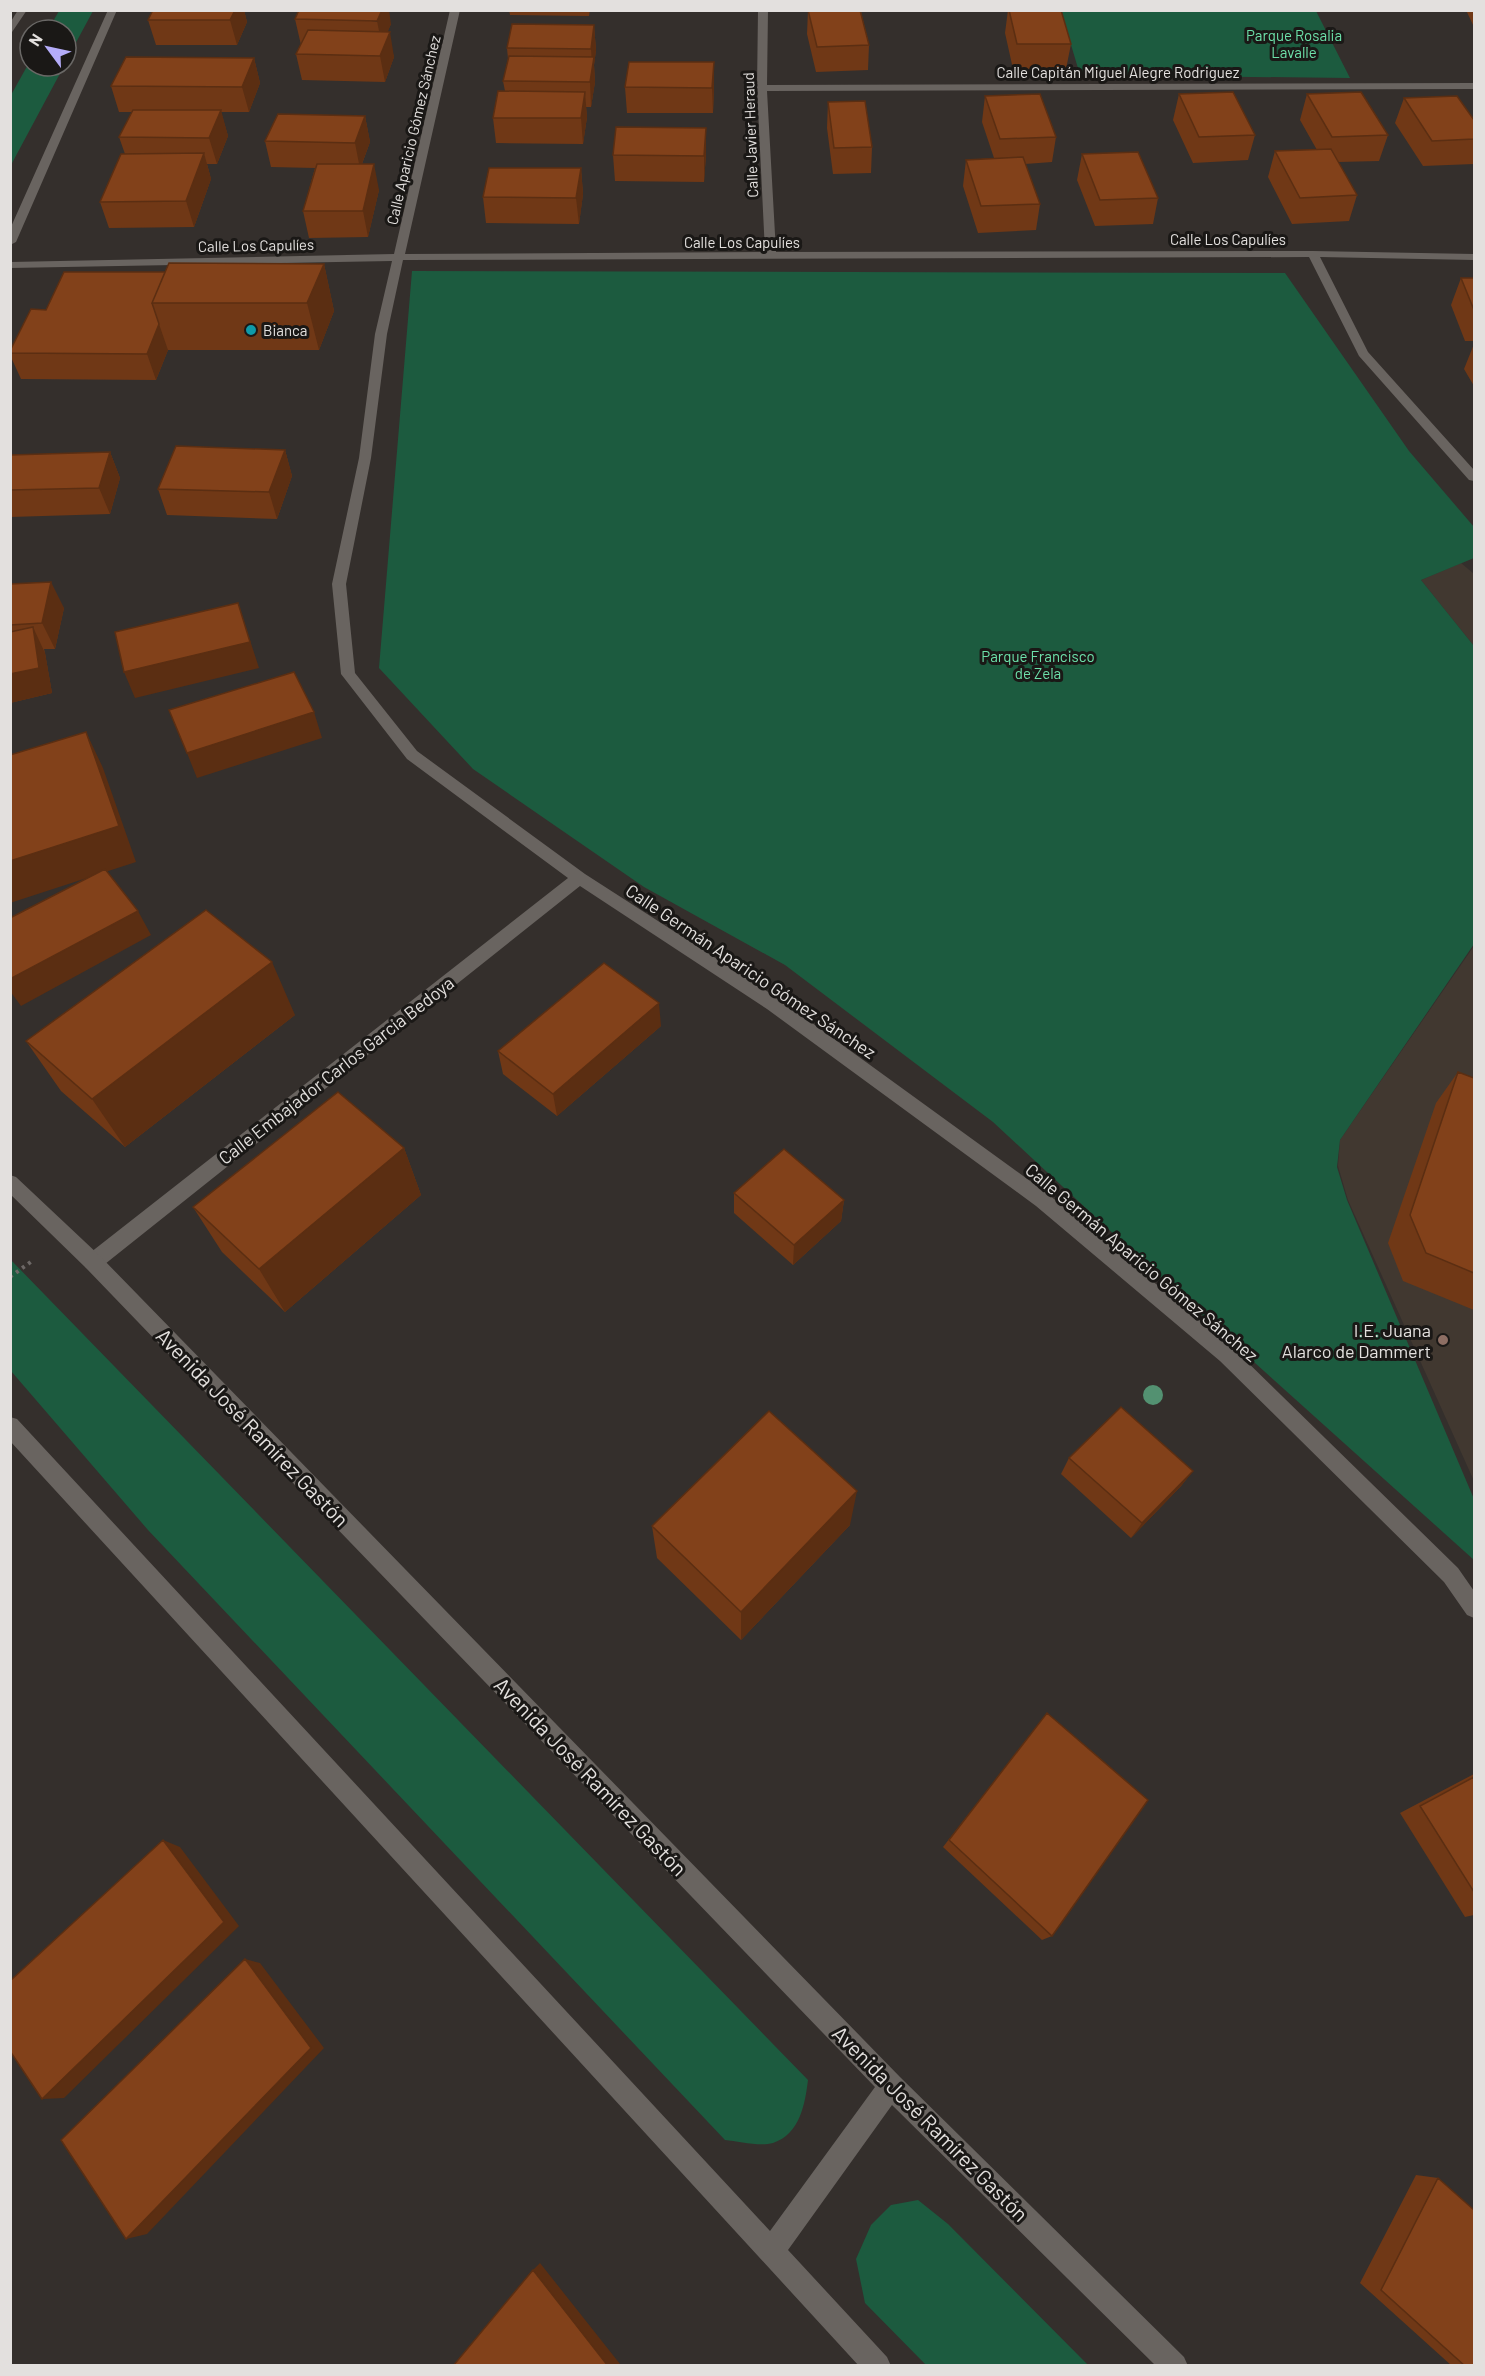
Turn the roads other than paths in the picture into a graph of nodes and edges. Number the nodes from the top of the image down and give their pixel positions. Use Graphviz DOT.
graph roads {
  1 [pos="23,10"];
  2 [pos="113,10"];
  3 [pos="455,10"];
  4 [pos="763,10"];
  5 [pos="10,33"];
  6 [pos="1474,86"];
  7 [pos="762,88"];
  8 [pos="10,242"];
  9 [pos="1313,254"];
  10 [pos="400,257"];
  11 [pos="771,257"];
  12 [pos="1474,257"];
  13 [pos="10,265"];
  14 [pos="1474,477"];
  15 [pos="579,878"];
  16 [pos="10,1182"];
  17 [pos="93,1262"];
  18 [pos="10,1426"];
  19 [pos="1474,1608"];
  20 [pos="891,2086"];
  21 [pos="772,2250"];
  22 [pos="879,2366"];
  23 [pos="1175,2366"];
  1 -- 5 [label="street"];
  2 -- 8 [label="street"];
  3 -- 10 [label="street, Calle Aparicio Gómez Sánchez"];
  4 -- 7 [label="street, Calle Javier Heraud"];
  6 -- 7 [label="street, Calle Capitán Miguel Alegre Rodriguez"];
  7 -- 11 [label="street, Calle Javier Heraud"];
  9 -- 11 [label="street, Calle Los Capulíes"];
  9 -- 12 [label="street, Calle Los Capulíes"];
  9 -- 14 [label="street"];
  10 -- 11 [label="street, Calle Los Capulíes"];
  10 -- 13 [label="street, Calle Los Capulíes"];
  10 -- 15 [label="street, Calle Germán Aparicio Gómez Sánchez"];
  15 -- 17 [label="street, Calle Embajador Carlos García Bedoya"];
  15 -- 19 [label="street, Calle Germán Aparicio Gómez Sánchez"];
  16 -- 17 [label="street, Avenida José Ramírez Gastón"];
  17 -- 20 [label="street, Avenida José Ramírez Gastón"];
  18 -- 21 [label="street"];
  20 -- 21 [label="street"];
  20 -- 23 [label="street, Avenida José Ramírez Gastón"];
  21 -- 22 [label="street"];
}
